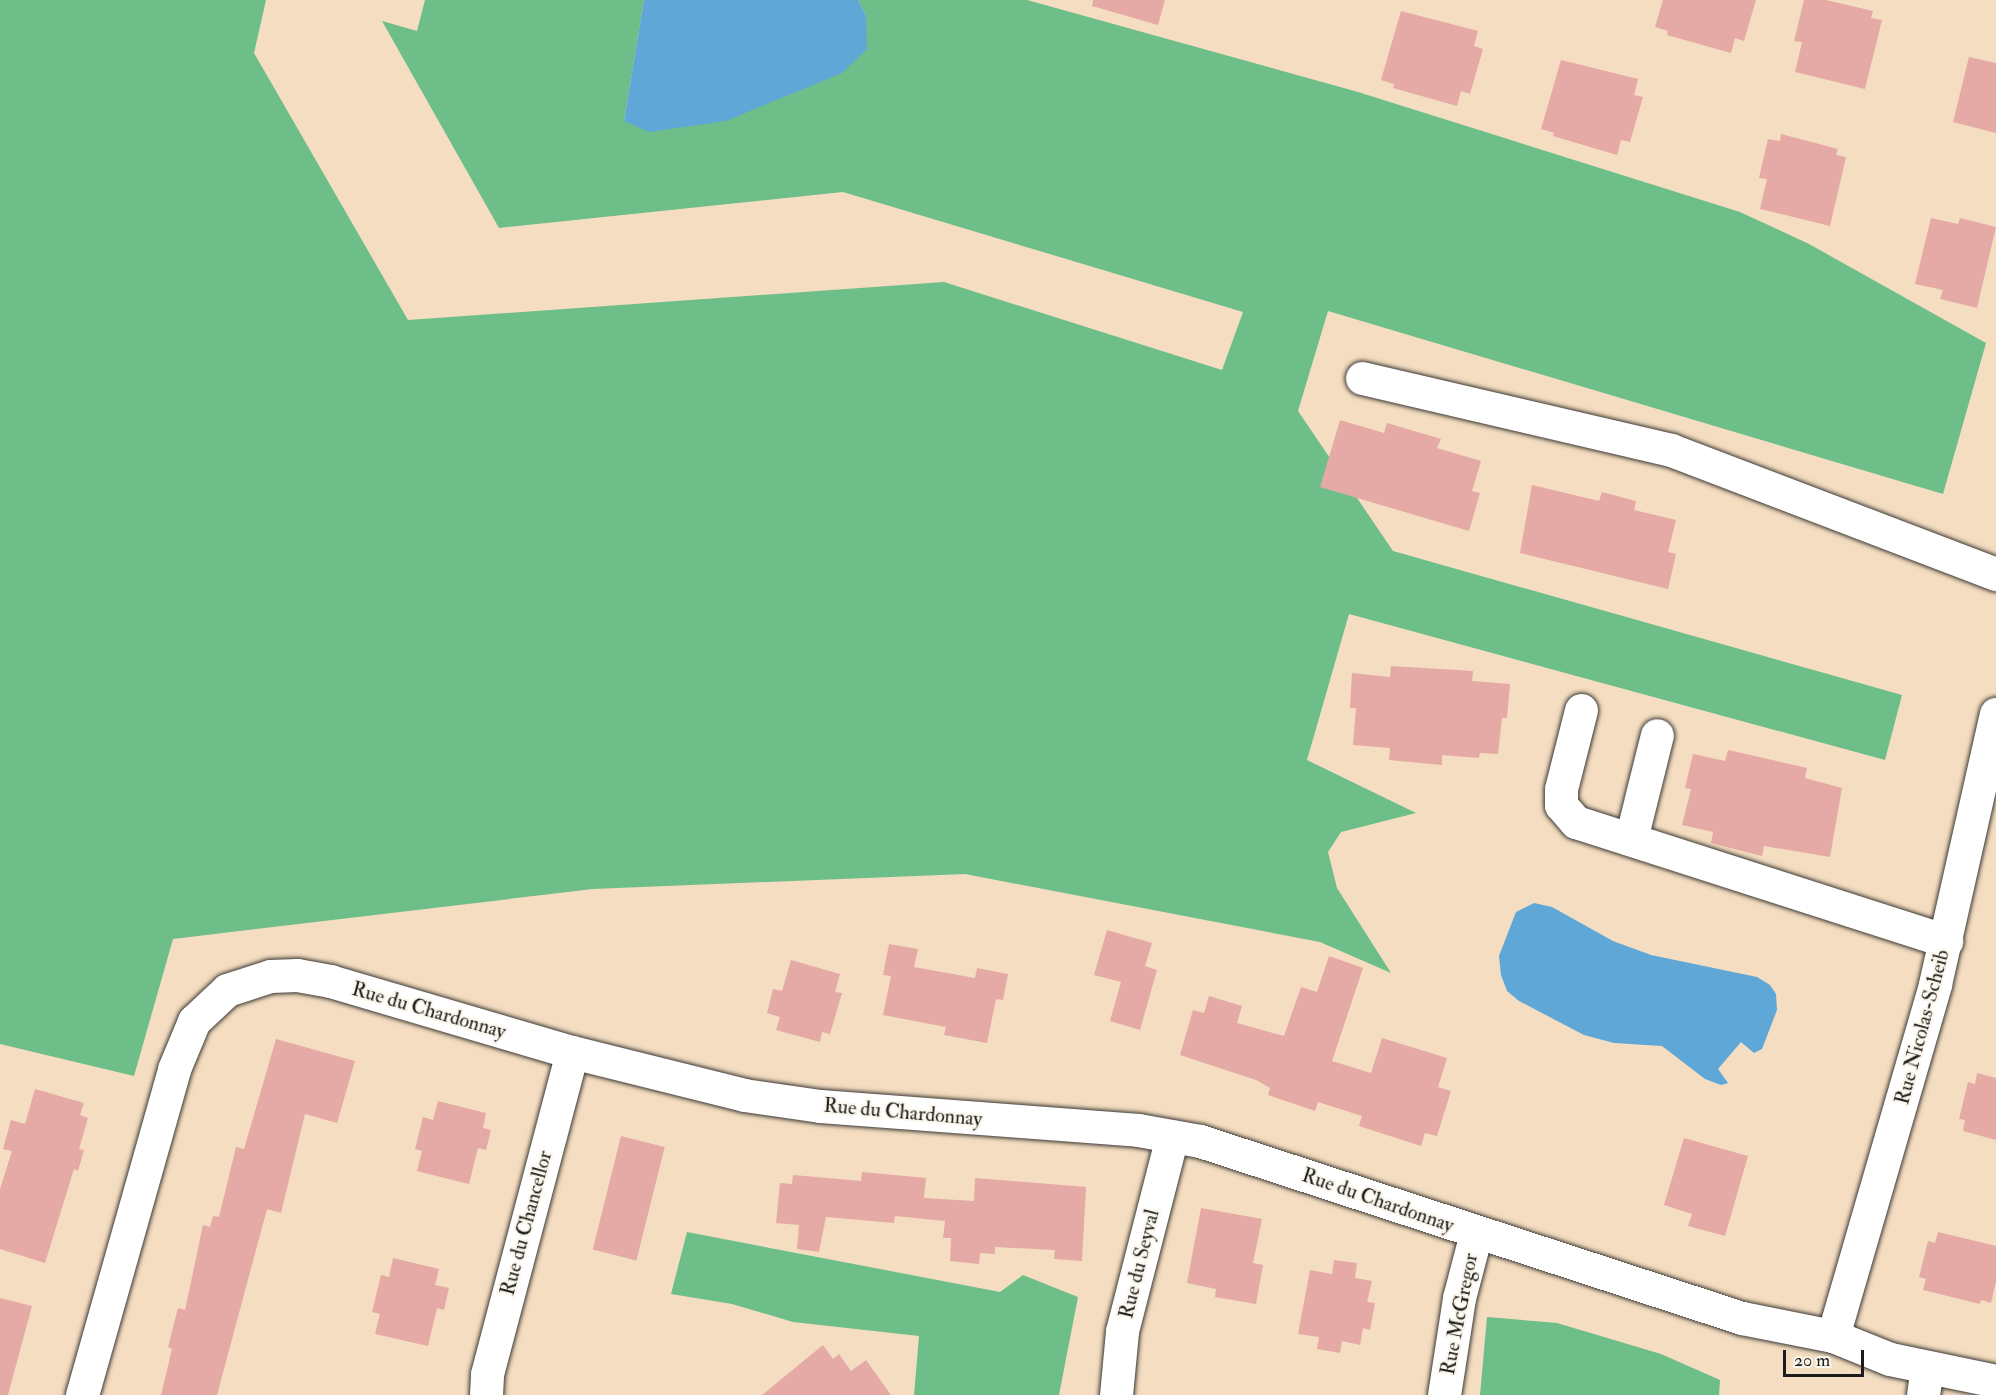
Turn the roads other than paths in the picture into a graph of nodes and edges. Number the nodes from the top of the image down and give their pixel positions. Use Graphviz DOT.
graph roads {
  1 [pos="1362,378"];
  2 [pos="1996,574"];
  3 [pos="1581,710"];
  4 [pos="1996,714"];
  5 [pos="1658,735"];
  6 [pos="1631,840"];
  7 [pos="1946,941"];
  8 [pos="572,1052"];
  9 [pos="1172,1136"];
  10 [pos="1476,1233"];
  11 [pos="1833,1336"];
  12 [pos="1925,1381"];
  13 [pos="1996,1381"];
  14 [pos="82,1395"];
  15 [pos="486,1395"];
  16 [pos="1116,1395"];
  17 [pos="1444,1395"];
  1 -- 2 [label="street"];
  3 -- 6 [label="street"];
  4 -- 7 [label="street, Rue Nicolas-Scheib"];
  5 -- 6 [label="street"];
  6 -- 7 [label="street"];
  7 -- 11 [label="street, Rue Nicolas-Scheib"];
  8 -- 9 [label="street, Rue du Chardonnay"];
  8 -- 14 [label="street, Rue du Chardonnay"];
  8 -- 15 [label="street, Rue du Chancellor"];
  9 -- 10 [label="street, Rue du Chardonnay"];
  9 -- 16 [label="street, Rue du Seyval"];
  10 -- 11 [label="street, Rue du Chardonnay"];
  10 -- 17 [label="street, Rue McGregor"];
  11 -- 12 [label="street, Rue du Chardonnay"];
  12 -- 13 [label="street, Rue du Chardonnay"];
}
